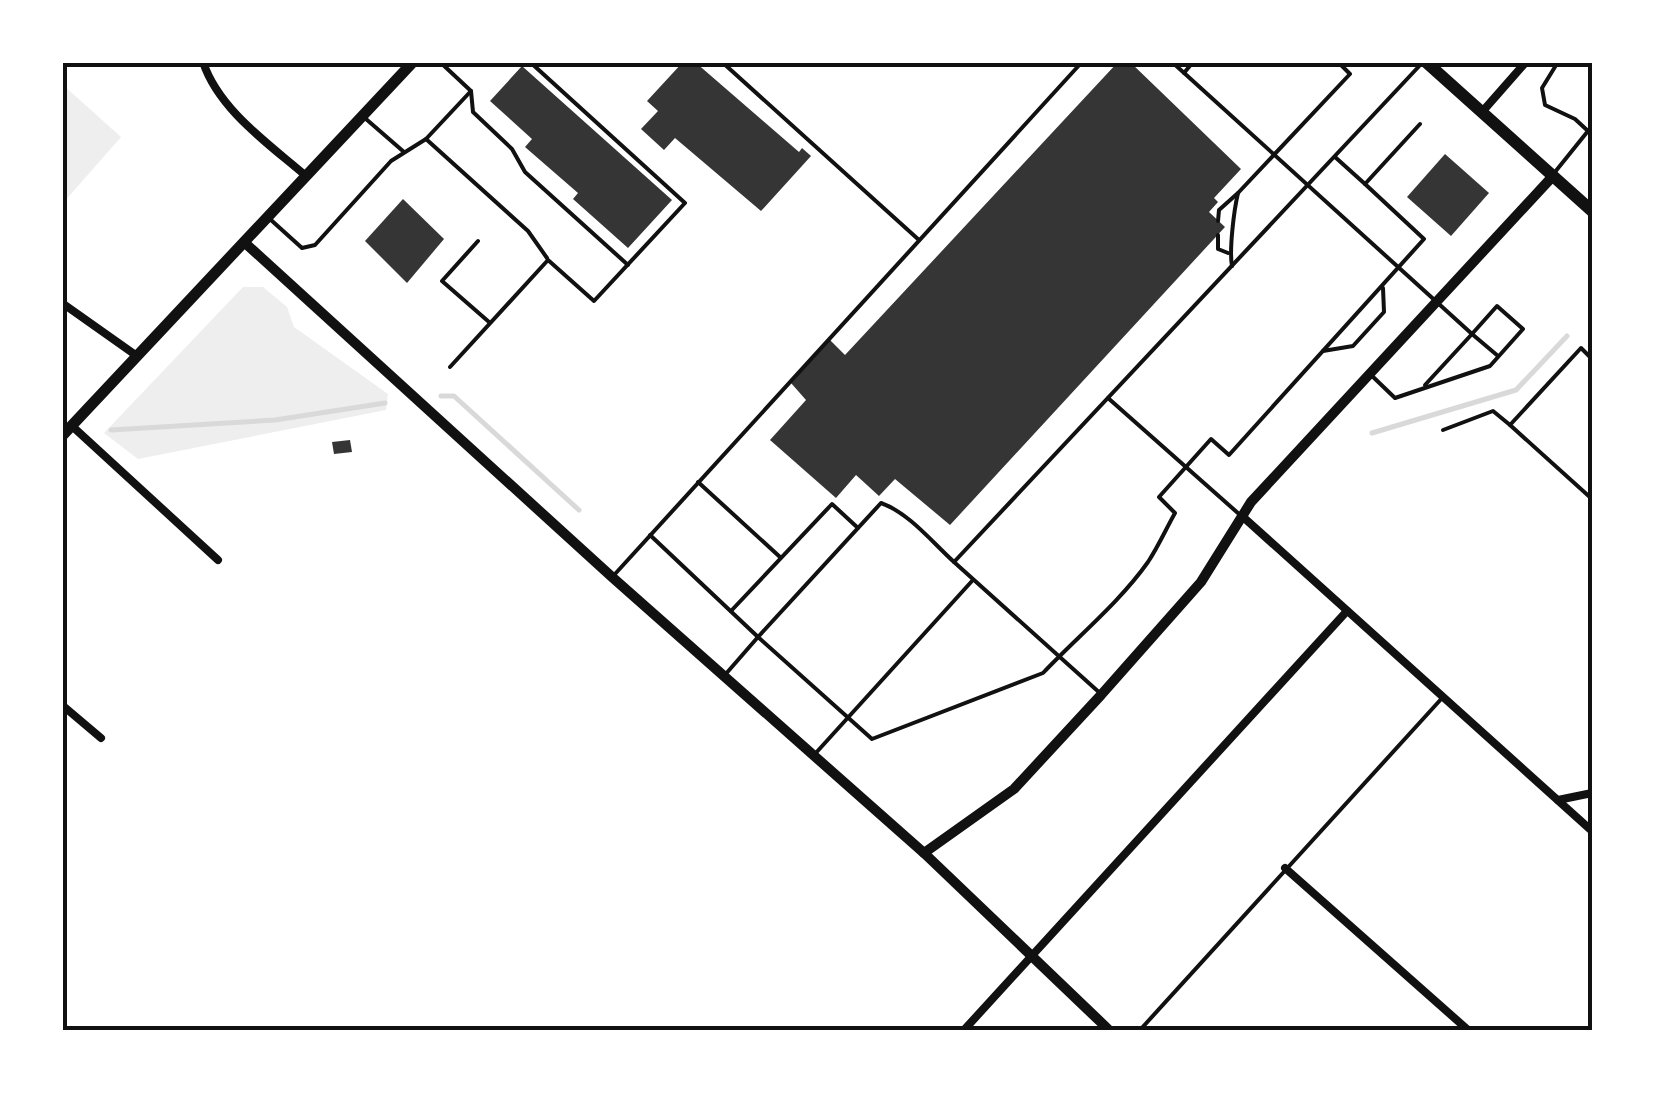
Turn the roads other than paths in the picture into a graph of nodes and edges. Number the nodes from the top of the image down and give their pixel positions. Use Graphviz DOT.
graph roads {
  1 [pos="203,62"];
  2 [pos="412,62"];
  3 [pos="440,62"];
  4 [pos="530,62"];
  5 [pos="722,62"];
  6 [pos="1082,62"];
  7 [pos="1172,62"];
  8 [pos="1193,62"];
  9 [pos="1338,62"];
  10 [pos="1424,62"];
  11 [pos="1526,62"];
  12 [pos="1558,62"];
  13 [pos="1184,73"];
  14 [pos="471,91"];
  15 [pos="1482,112"];
  16 [pos="363,116"];
  17 [pos="1420,124"];
  18 [pos="1592,126"];
  19 [pos="1588,131"];
  20 [pos="426,140"];
  21 [pos="404,153"];
  22 [pos="1275,156"];
  23 [pos="1335,156"];
  24 [pos="306,176"];
  25 [pos="1553,176"];
  26 [pos="1365,184"];
  27 [pos="1308,186"];
  28 [pos="1238,193"];
  29 [pos="1592,211"];
  30 [pos="268,216"];
  31 [pos="1218,221"];
  32 [pos="1218,235"];
  33 [pos="920,240"];
  34 [pos="478,241"];
  35 [pos="244,242"];
  36 [pos="1229,253"];
  37 [pos="548,260"];
  38 [pos="628,265"];
  39 [pos="1232,266"];
  40 [pos="1398,268"];
  41 [pos="1383,285"];
  42 [pos="62,302"];
  43 [pos="1438,304"];
  44 [pos="490,324"];
  45 [pos="1472,334"];
  46 [pos="1323,351"];
  47 [pos="137,356"];
  48 [pos="1498,356"];
  49 [pos="1592,359"];
  50 [pos="450,368"];
  51 [pos="1370,374"];
  52 [pos="1422,389"];
  53 [pos="1108,398"];
  54 [pos="1510,425"];
  55 [pos="72,426"];
  56 [pos="1443,430"];
  57 [pos="62,436"];
  58 [pos="1186,467"];
  59 [pos="698,482"];
  60 [pos="1592,498"];
  61 [pos="1242,516"];
  62 [pos="858,528"];
  63 [pos="650,535"];
  64 [pos="781,558"];
  65 [pos="218,560"];
  66 [pos="954,562"];
  67 [pos="612,577"];
  68 [pos="974,580"];
  69 [pos="1348,611"];
  70 [pos="731,612"];
  71 [pos="758,637"];
  72 [pos="1059,656"];
  73 [pos="724,676"];
  74 [pos="1101,695"];
  75 [pos="1443,697"];
  76 [pos="62,705"];
  77 [pos="848,718"];
  78 [pos="101,738"];
  79 [pos="814,755"];
  80 [pos="1592,792"];
  81 [pos="1558,800"];
  82 [pos="1592,831"];
  83 [pos="924,853"];
  84 [pos="1285,868"];
  85 [pos="1032,955"];
  86 [pos="964,1030"];
  87 [pos="1109,1030"];
  88 [pos="1140,1030"];
  89 [pos="1468,1030"];
  1 -- 24 [label="street"];
  2 -- 16 [label="main road"];
  3 -- 14 [label="lane"];
  4 -- 38 [label="lane"];
  5 -- 33 [label="lane"];
  6 -- 33 [label="lane"];
  7 -- 13 [label="lane"];
  8 -- 13 [label="lane"];
  9 -- 22 [label="lane"];
  10 -- 15 [label="main road"];
  10 -- 23 [label="lane"];
  11 -- 15 [label="street"];
  12 -- 19 [label="lane"];
  13 -- 22 [label="lane"];
  14 -- 20 [label="lane"];
  14 -- 38 [label="lane"];
  15 -- 25 [label="main road"];
  16 -- 21 [label="lane"];
  16 -- 24 [label="main road"];
  17 -- 26 [label="lane"];
  18 -- 19 [label="lane"];
  19 -- 25 [label="lane"];
  20 -- 21 [label="lane"];
  20 -- 37 [label="lane"];
  21 -- 30 [label="lane"];
  22 -- 27 [label="lane"];
  22 -- 28 [label="lane"];
  23 -- 26 [label="lane"];
  23 -- 27 [label="lane"];
  24 -- 30 [label="main road"];
  25 -- 29 [label="main road"];
  25 -- 43 [label="street"];
  26 -- 40 [label="lane"];
  27 -- 39 [label="lane"];
  27 -- 40 [label="lane"];
  28 -- 31 [label="lane"];
  28 -- 36 [label="lane"];
  30 -- 35 [label="main road"];
  32 -- 36 [label="lane"];
  33 -- 59 [label="lane"];
  34 -- 44 [label="lane"];
  35 -- 47 [label="main road"];
  35 -- 67 [label="street"];
  36 -- 39 [label="lane"];
  37 -- 38 [label="lane"];
  37 -- 44 [label="lane"];
  39 -- 53 [label="lane"];
  40 -- 41 [label="lane"];
  40 -- 43 [label="lane"];
  41 -- 46 [label="lane"];
  41 -- 46 [label="lane"];
  42 -- 47 [label="street"];
  43 -- 45 [label="lane"];
  43 -- 51 [label="street"];
  44 -- 50 [label="lane"];
  45 -- 48 [label="lane"];
  45 -- 48 [label="lane"];
  45 -- 52 [label="lane"];
  46 -- 58 [label="lane"];
  47 -- 55 [label="main road"];
  48 -- 52 [label="lane"];
  49 -- 54 [label="lane"];
  51 -- 52 [label="lane"];
  51 -- 61 [label="street"];
  53 -- 58 [label="lane"];
  53 -- 66 [label="lane"];
  54 -- 56 [label="lane"];
  54 -- 60 [label="lane"];
  55 -- 57 [label="main road"];
  55 -- 65 [label="street"];
  58 -- 61 [label="lane"];
  58 -- 72 [label="lane"];
  59 -- 63 [label="lane"];
  59 -- 64 [label="lane"];
  61 -- 69 [label="street"];
  61 -- 74 [label="street"];
  62 -- 64 [label="lane"];
  62 -- 66 [label="lane"];
  62 -- 71 [label="lane"];
  63 -- 67 [label="lane"];
  63 -- 70 [label="lane"];
  64 -- 70 [label="lane"];
  66 -- 68 [label="lane"];
  67 -- 73 [label="street"];
  68 -- 72 [label="lane"];
  68 -- 77 [label="lane"];
  69 -- 75 [label="street"];
  69 -- 85 [label="street"];
  70 -- 71 [label="lane"];
  71 -- 73 [label="lane"];
  71 -- 77 [label="lane"];
  72 -- 74 [label="lane"];
  72 -- 77 [label="lane"];
  73 -- 79 [label="street"];
  74 -- 83 [label="street"];
  75 -- 81 [label="street"];
  75 -- 84 [label="lane"];
  76 -- 78 [label="street"];
  77 -- 79 [label="lane"];
  79 -- 83 [label="street"];
  80 -- 81 [label="street"];
  81 -- 82 [label="street"];
  83 -- 85 [label="street"];
  84 -- 88 [label="lane"];
  84 -- 89 [label="street"];
  85 -- 86 [label="street"];
  85 -- 87 [label="street"];
}
